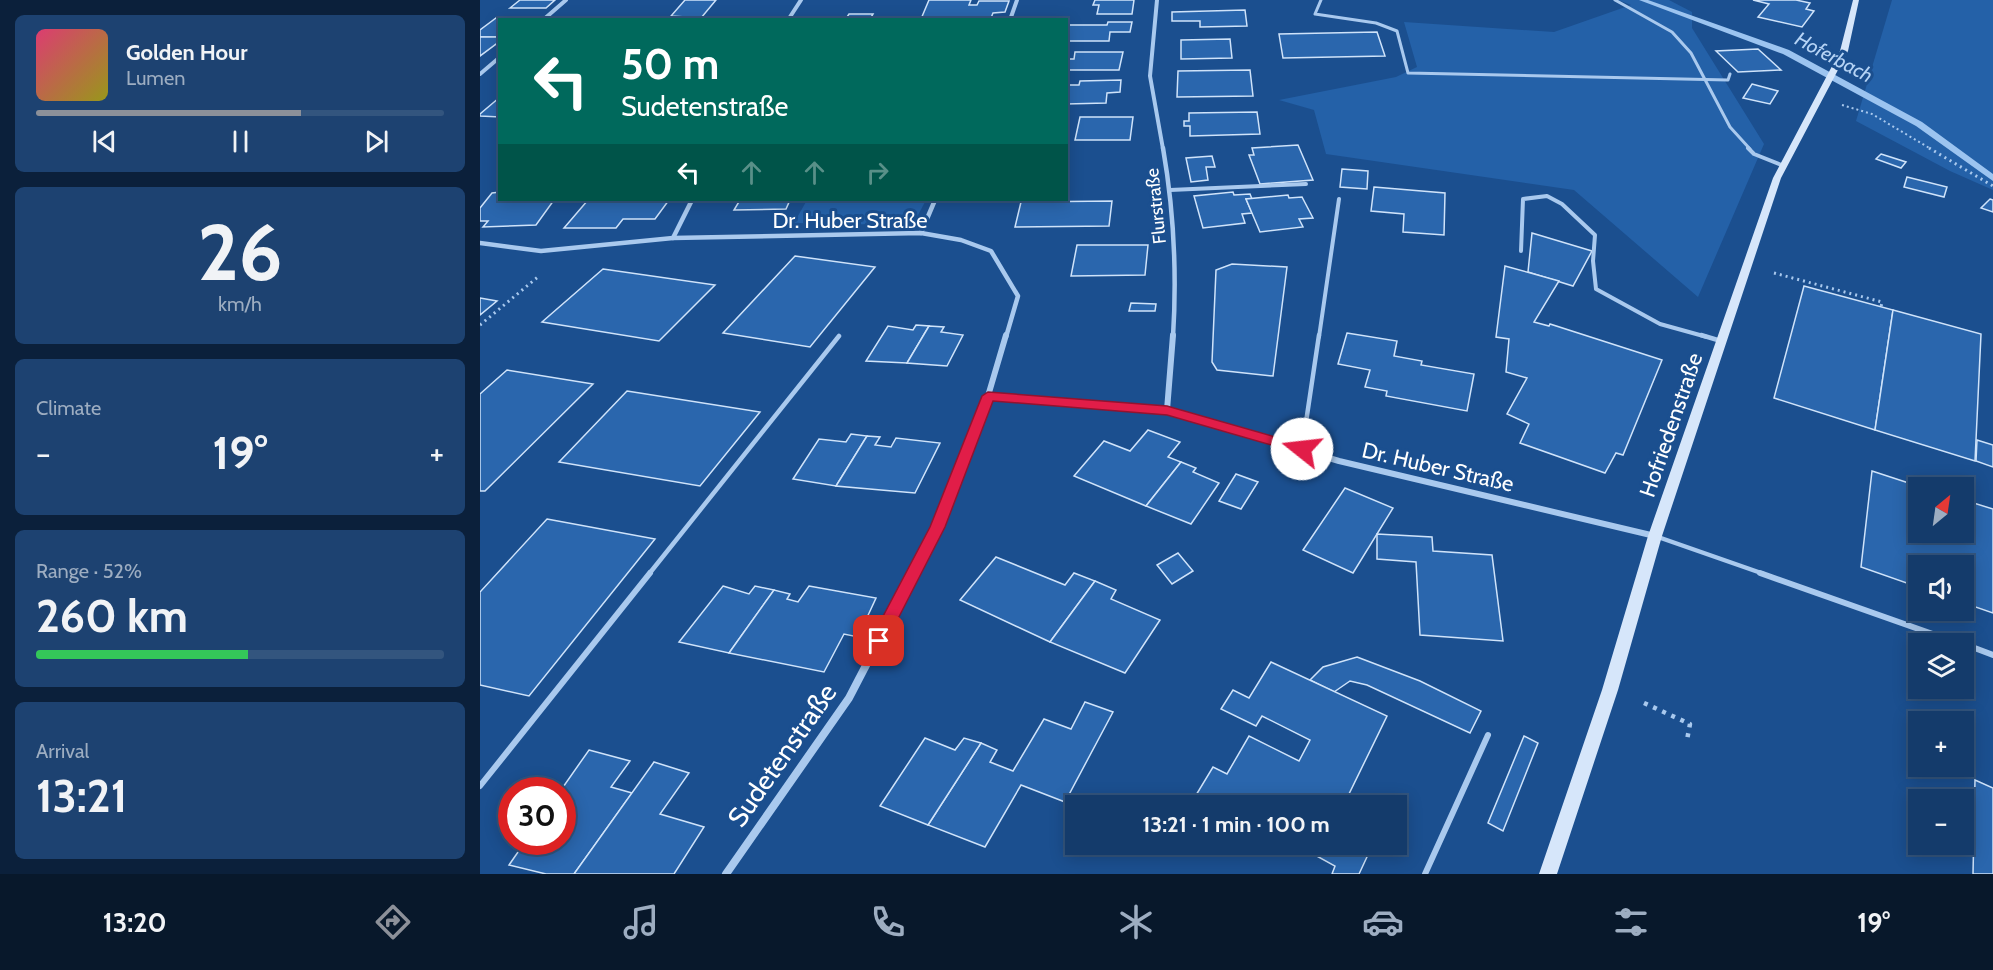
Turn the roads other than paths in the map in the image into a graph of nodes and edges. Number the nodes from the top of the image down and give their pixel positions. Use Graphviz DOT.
graph roads {
  1 [pos="566,0"];
  2 [pos="801,0"];
  3 [pos="1017,0"];
  4 [pos="1157,0"];
  5 [pos="1321,0"];
  6 [pos="1615,0"];
  7 [pos="1856,0"];
  8 [pos="545,18"];
  9 [pos="789,18"];
  10 [pos="1011,18"];
  11 [pos="498,59"];
  12 [pos="480,74"];
  13 [pos="1730,74"];
  14 [pos="1705,78"];
  15 [pos="1784,166"];
  16 [pos="1306,184"];
  17 [pos="1170,190"];
  18 [pos="1339,199"];
  19 [pos="692,201"];
  20 [pos="935,201"];
  21 [pos="921,233"];
  22 [pos="673,238"];
  23 [pos="480,243"];
  24 [pos="1521,251"];
  25 [pos="839,336"];
  26 [pos="1722,341"];
  27 [pos="988,396"];
  28 [pos="1167,410"];
  29 [pos="1302,449"];
  30 [pos="1656,536"];
  31 [pos="1931,633"];
  32 [pos="1974,648"];
  33 [pos="1993,655"];
  34 [pos="1488,735"];
  35 [pos="480,786"];
  36 [pos="726,874"];
  37 [pos="1425,874"];
  38 [pos="1548,874"];
  1 -- 8 [label="street"];
  2 -- 9 [label="street"];
  3 -- 10 [label="street"];
  4 -- 17 [label="street, Flurstraße"];
  5 -- 14 [label="lane"];
  6 -- 14 [label="lane"];
  7 -- 15 [label="main road, Hofriedenstraße"];
  11 -- 12 [label="street"];
  13 -- 14 [label="lane"];
  14 -- 15 [label="lane"];
  15 -- 26 [label="main road, Hofriedenstraße"];
  16 -- 17 [label="lane"];
  17 -- 28 [label="street, Flurstraße"];
  18 -- 29 [label="lane"];
  19 -- 22 [label="street"];
  20 -- 21 [label="street"];
  21 -- 22 [label="street, Dr. Huber Straße"];
  21 -- 27 [label="street, Dr. Huber Straße"];
  22 -- 23 [label="street, Dr. Huber Straße"];
  24 -- 26 [label="lane"];
  25 -- 35 [label="lane"];
  26 -- 30 [label="main road, Hofriedenstraße"];
  27 -- 28 [label="street, Dr. Huber Straße"];
  27 -- 36 [label="street, Sudetenstraße"];
  28 -- 29 [label="street, Dr. Huber Straße"];
  29 -- 30 [label="street, Dr. Huber Straße"];
  30 -- 31 [label="lane"];
  30 -- 38 [label="main road, Hofriedenstraße"];
  32 -- 33 [label="lane"];
  34 -- 37 [label="lane"];
}
